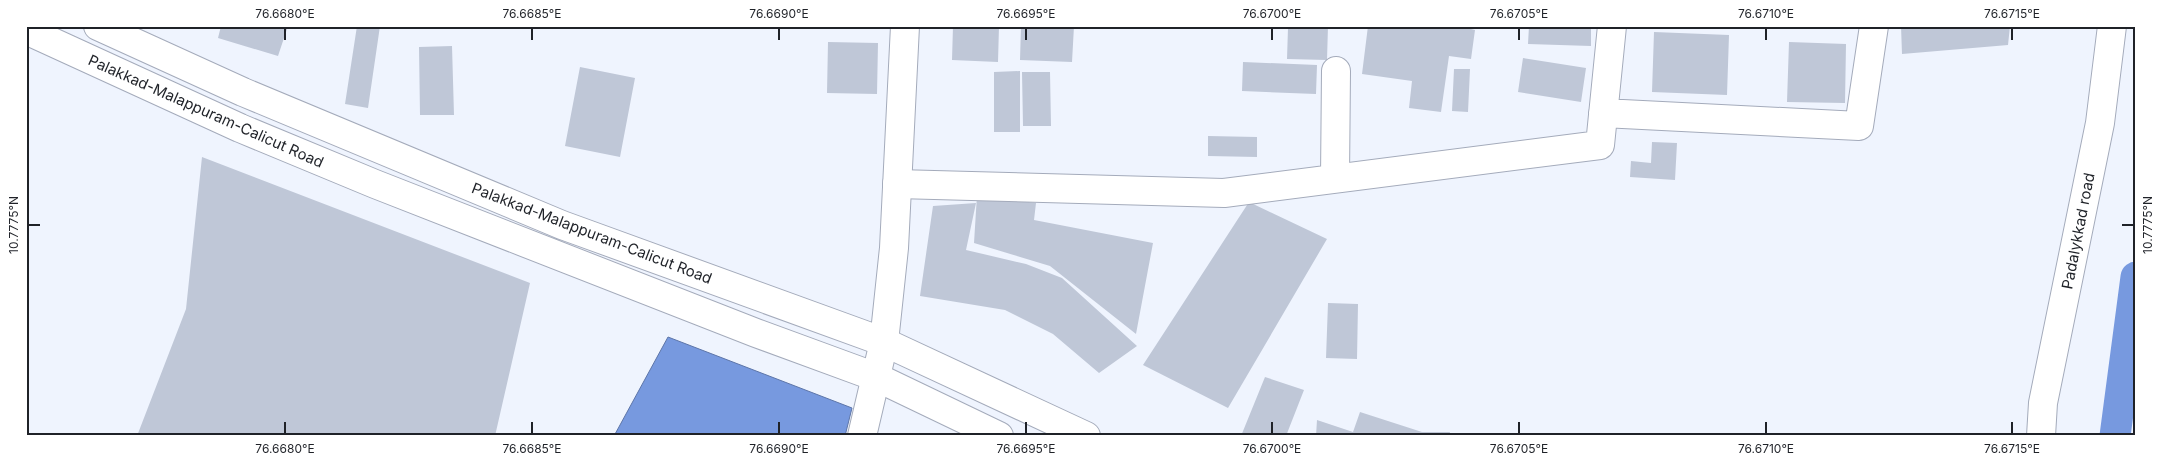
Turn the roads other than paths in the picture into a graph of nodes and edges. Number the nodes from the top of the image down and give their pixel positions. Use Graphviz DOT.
graph roads {
  1 [pos="98,26"];
  2 [pos="906,26"];
  3 [pos="1612,26"];
  4 [pos="1874,26"];
  5 [pos="2112,26"];
  6 [pos="26,30"];
  7 [pos="1336,71"];
  8 [pos="1603,113"];
  9 [pos="1335,178"];
  10 [pos="897,184"];
  11 [pos="884,342"];
  12 [pos="876,377"];
  13 [pos="862,436"];
  14 [pos="1000,436"];
  15 [pos="1086,436"];
  16 [pos="2041,436"];
  1 -- 11 [label="main road, Palakkad-Malappuram-Calicut Road"];
  2 -- 10 [label="main road"];
  3 -- 8 [label="main road"];
  4 -- 8 [label="main road"];
  5 -- 16 [label="main road, Padalykkad road"];
  6 -- 12 [label="main road, Palakkad-Malappuram-Calicut Road"];
  7 -- 9 [label="main road"];
  8 -- 9 [label="main road"];
  9 -- 10 [label="main road"];
  10 -- 11 [label="main road"];
  11 -- 12 [label="main road"];
  11 -- 15 [label="main road, Palakkad-Malappuram-Calicut Road"];
  12 -- 13 [label="main road"];
  12 -- 14 [label="main road, Palakkad-Malappuram-Calicut Road"];
}
